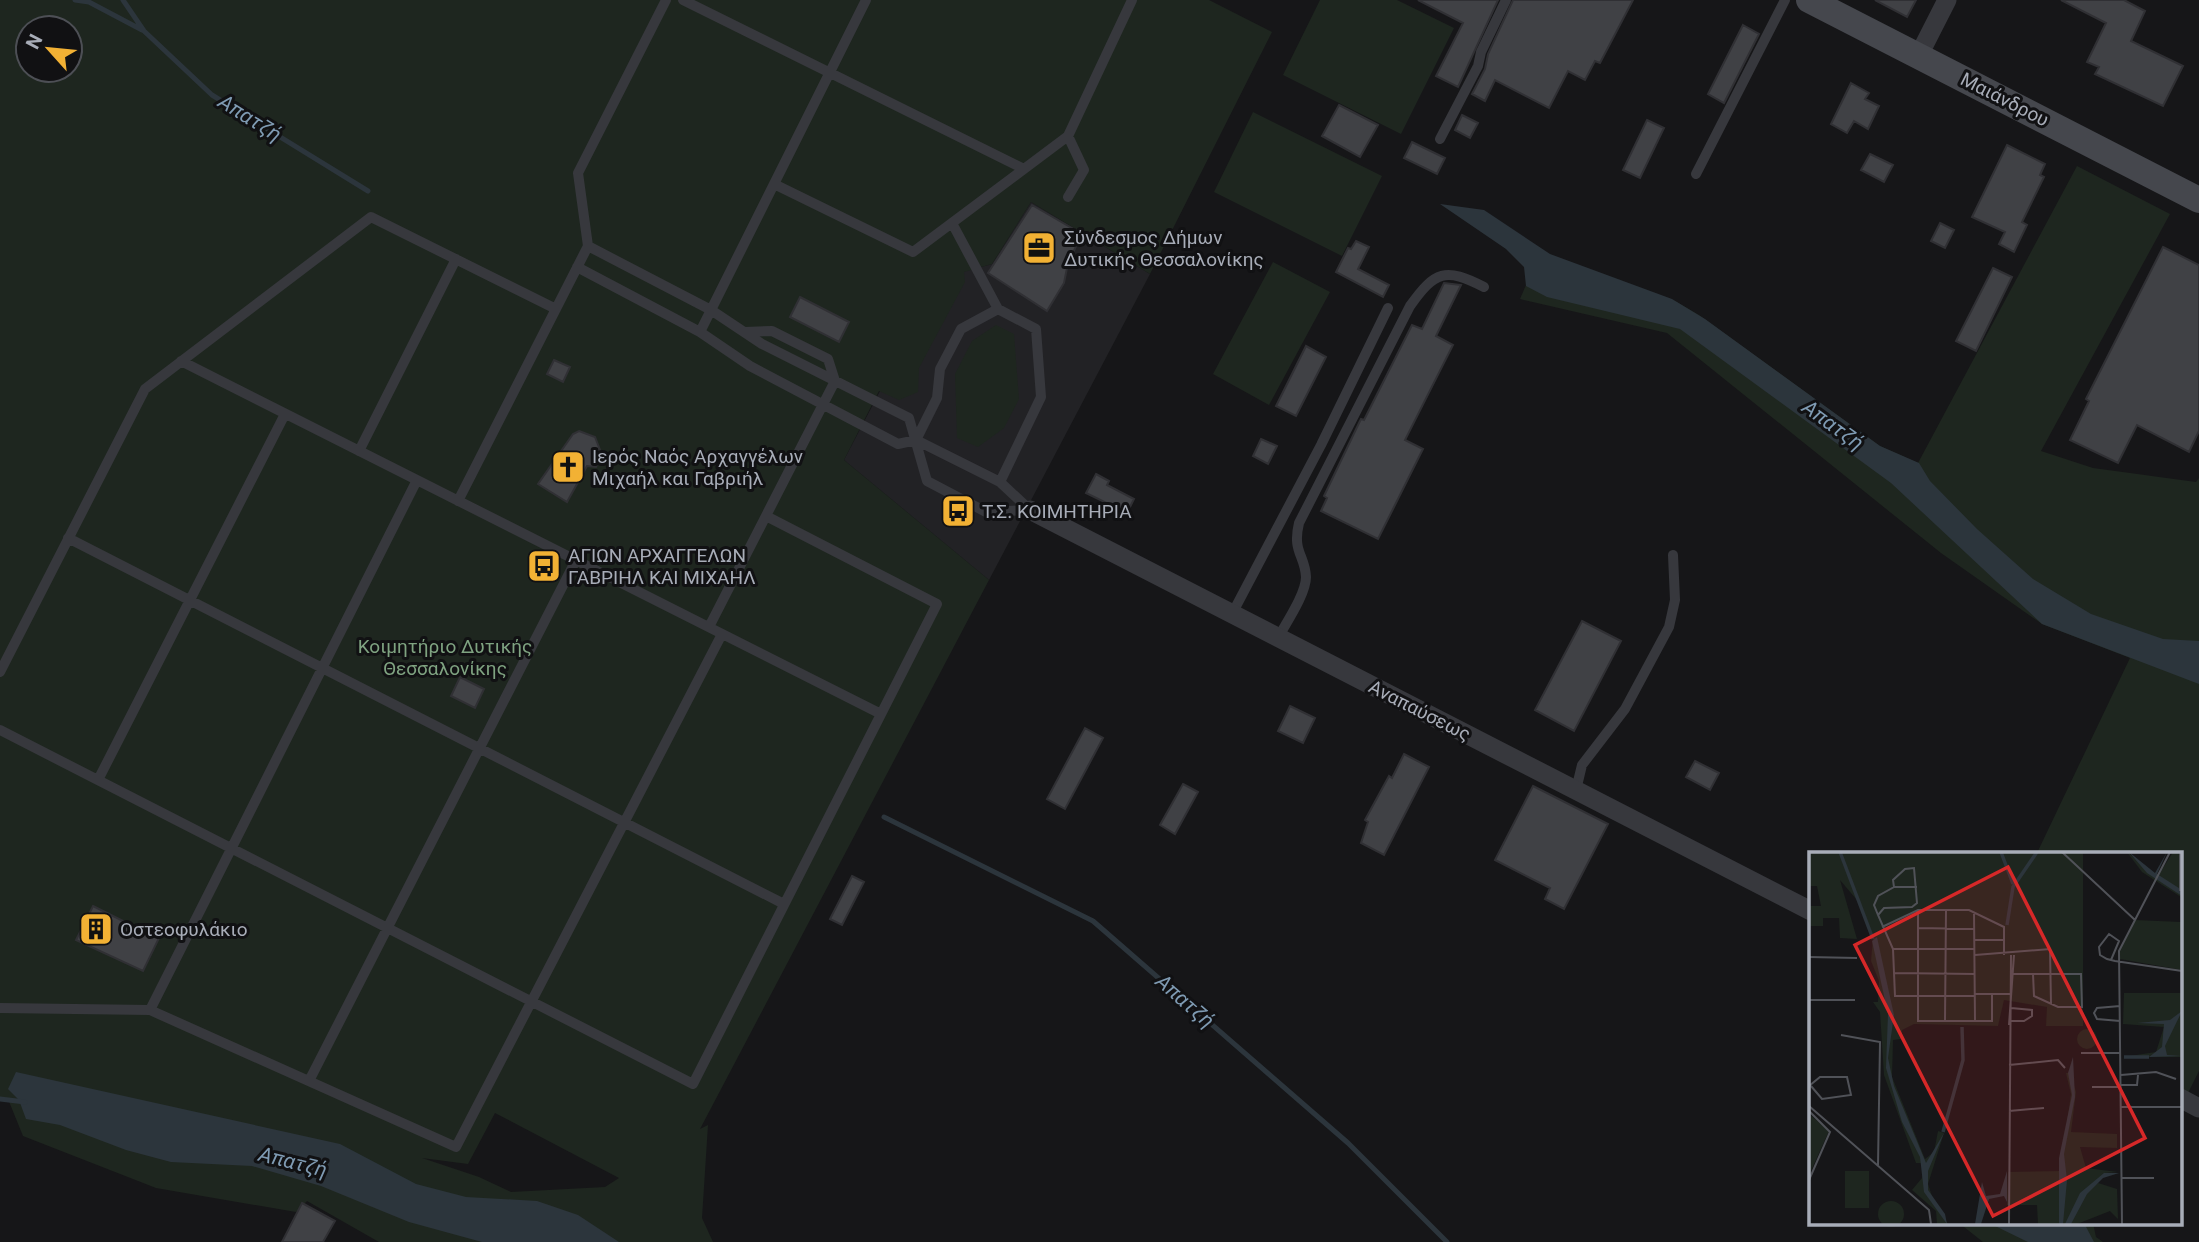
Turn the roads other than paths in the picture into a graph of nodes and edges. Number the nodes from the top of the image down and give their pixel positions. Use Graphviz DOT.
graph roads {
  1 [pos="666,0"];
  2 [pos="683,0"];
  3 [pos="866,0"];
  4 [pos="1132,0"];
  5 [pos="1506,0"];
  6 [pos="1785,0"];
  7 [pos="1810,0"];
  8 [pos="1947,0"];
  9 [pos="1919,55"];
  10 [pos="830,73"];
  11 [pos="1069,136"];
  12 [pos="1440,139"];
  13 [pos="1024,169"];
  14 [pos="1696,174"];
  15 [pos="774,184"];
  16 [pos="1068,197"];
  17 [pos="2199,200"];
  18 [pos="952,223"];
  19 [pos="588,246"];
  20 [pos="456,259"];
  21 [pos="577,267"];
  22 [pos="1484,287"];
  23 [pos="1388,308"];
  24 [pos="556,309"];
  25 [pos="998,309"];
  26 [pos="711,310"];
  27 [pos="700,332"];
  28 [pos="744,332"];
  29 [pos="181,361"];
  30 [pos="835,381"];
  31 [pos="823,404"];
  32 [pos="285,414"];
  33 [pos="916,440"];
  34 [pos="359,451"];
  35 [pos="417,480"];
  36 [pos="1000,482"];
  37 [pos="458,501"];
  38 [pos="1030,510"];
  39 [pos="766,516"];
  40 [pos="68,538"];
  41 [pos="1673,555"];
  42 [pos="576,560"];
  43 [pos="190,600"];
  44 [pos="1232,614"];
  45 [pos="709,627"];
  46 [pos="722,634"];
  47 [pos="1278,638"];
  48 [pos="322,668"];
  49 [pos="0,672"];
  50 [pos="881,714"];
  51 [pos="0,730"];
  52 [pos="480,749"];
  53 [pos="98,779"];
  54 [pos="1576,790"];
  55 [pos="624,823"];
  56 [pos="231,848"];
  57 [pos="784,904"];
  58 [pos="1809,910"];
  59 [pos="388,928"];
  60 [pos="532,1001"];
  61 [pos="0,1008"];
  62 [pos="150,1010"];
  63 [pos="309,1081"];
  64 [pos="2182,1099"];
  65 [pos="2199,1108"];
  1 -- 19 [label="lane"];
  2 -- 10 [label="lane"];
  3 -- 10 [label="lane"];
  4 -- 11 [label="lane"];
  5 -- 12 [label="lane"];
  6 -- 14 [label="lane"];
  7 -- 9 [label="main road, Μαιάνδρου"];
  8 -- 9 [label="street"];
  9 -- 17 [label="main road, Μαιάνδρου"];
  10 -- 13 [label="lane"];
  10 -- 15 [label="lane"];
  11 -- 13 [label="lane"];
  11 -- 16 [label="lane"];
  13 -- 18 [label="lane"];
  15 -- 18 [label="lane"];
  15 -- 26 [label="lane"];
  18 -- 25 [label="lane"];
  19 -- 21 [label="lane"];
  19 -- 26 [label="lane"];
  20 -- 24 [label="lane"];
  20 -- 29 [label="lane"];
  20 -- 34 [label="lane"];
  21 -- 24 [label="lane"];
  21 -- 27 [label="lane"];
  22 -- 47 [label="lane"];
  23 -- 44 [label="lane"];
  24 -- 37 [label="lane"];
  25 -- 33 [label="lane"];
  25 -- 36 [label="lane"];
  26 -- 27 [label="lane"];
  26 -- 28 [label="lane"];
  27 -- 31 [label="lane"];
  28 -- 30 [label="lane"];
  28 -- 30 [label="lane"];
  29 -- 32 [label="lane"];
  29 -- 40 [label="lane"];
  30 -- 31 [label="lane"];
  30 -- 33 [label="lane"];
  31 -- 33 [label="lane"];
  31 -- 39 [label="lane"];
  32 -- 34 [label="lane"];
  32 -- 43 [label="lane"];
  33 -- 36 [label="lane"];
  33 -- 38 [label="lane"];
  34 -- 35 [label="lane"];
  35 -- 37 [label="lane"];
  35 -- 48 [label="lane"];
  36 -- 38 [label="lane"];
  37 -- 42 [label="lane"];
  38 -- 44 [label="street, Αναπαύσεως"];
  39 -- 45 [label="lane"];
  39 -- 50 [label="lane"];
  40 -- 43 [label="lane"];
  40 -- 49 [label="lane"];
  41 -- 54 [label="lane"];
  42 -- 45 [label="lane"];
  42 -- 52 [label="lane"];
  43 -- 48 [label="lane"];
  43 -- 53 [label="lane"];
  44 -- 47 [label="street, Αναπαύσεως"];
  45 -- 46 [label="lane"];
  46 -- 50 [label="lane"];
  46 -- 55 [label="lane"];
  47 -- 54 [label="street, Αναπαύσεως"];
  48 -- 52 [label="lane"];
  48 -- 56 [label="lane"];
  50 -- 57 [label="lane"];
  51 -- 53 [label="lane"];
  52 -- 55 [label="lane"];
  52 -- 59 [label="lane"];
  53 -- 56 [label="lane"];
  54 -- 58 [label="street, Αναπαύσεως"];
  55 -- 57 [label="lane"];
  55 -- 60 [label="lane"];
  56 -- 59 [label="lane"];
  56 -- 62 [label="lane"];
  57 -- 60 [label="lane"];
  59 -- 60 [label="lane"];
  59 -- 63 [label="lane"];
  60 -- 63 [label="lane"];
  61 -- 62 [label="lane"];
  62 -- 63 [label="lane"];
  64 -- 65 [label="street"];
}
